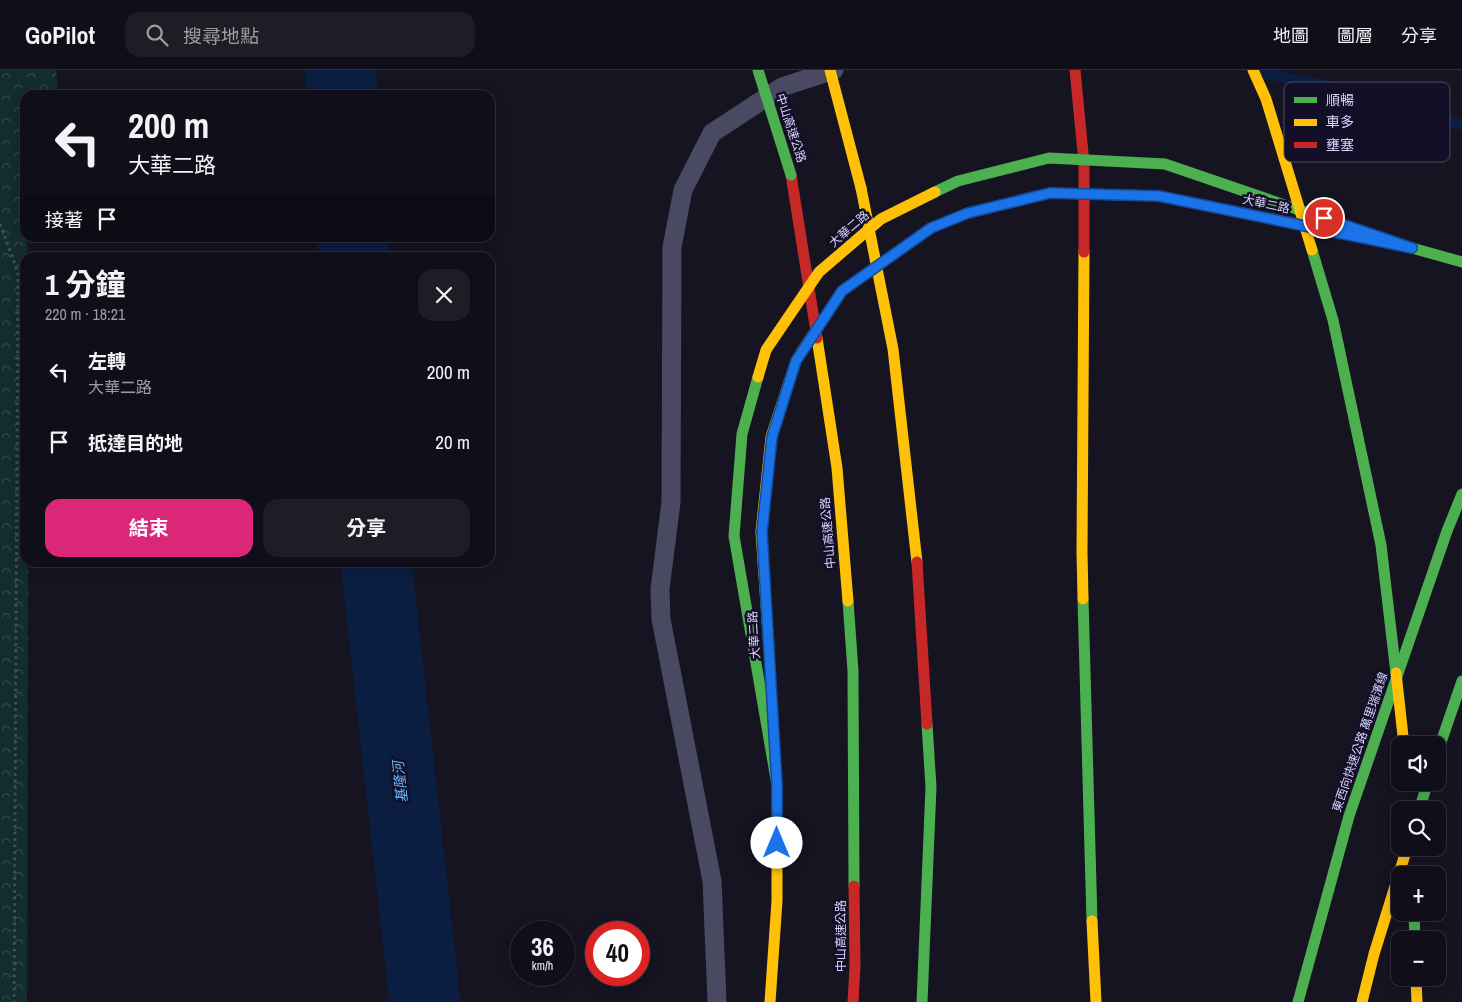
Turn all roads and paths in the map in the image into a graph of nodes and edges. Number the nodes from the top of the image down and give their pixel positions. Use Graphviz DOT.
graph roads {
  1 [pos="758,70"];
  2 [pos="830,70"];
  3 [pos="834,70"];
  4 [pos="1075,70"];
  5 [pos="1253,70"];
  6 [pos="1284,159"];
  7 [pos="1285,162"];
  8 [pos="0,224"];
  9 [pos="1412,248"];
  10 [pos="1462,262"];
  11 [pos="1462,494"];
  12 [pos="769,658"];
  13 [pos="771,678"];
  14 [pos="1462,680"];
  15 [pos="1403,736"];
  16 [pos="1443,736"];
  17 [pos="777,785"];
  18 [pos="1405,856"];
  19 [pos="1412,856"];
  20 [pos="1412,866"];
  21 [pos="1416,986"];
  22 [pos="14,1002"];
  23 [pos="716,1002"];
  24 [pos="770,1002"];
  25 [pos="853,1002"];
  26 [pos="922,1002"];
  27 [pos="1096,1002"];
  28 [pos="1298,1002"];
  29 [pos="1362,1002"];
  30 [pos="1417,1002"];
  1 -- 25 [label="main road, 中山高速公路, bridge"];
  2 -- 26 [label="main road, bridge"];
  3 -- 23 [label="lane"];
  4 -- 27 [label="main road, bridge"];
  5 -- 6 [label="main road, bridge"];
  7 -- 15 [label="main road, bridge"];
  8 -- 22 [label="path"];
  9 -- 10 [label="main road, 大華二路"];
  9 -- 12 [label="main road, 大華二路, bridge"];
  9 -- 17 [label="main road, 大華二路, bridge"];
  11 -- 28 [label="main road, 東西向快速公路 萬里瑞濱線"];
  13 -- 17 [label="main road, 大華二路, bridge"];
  14 -- 16 [label="main road"];
  17 -- 24 [label="main road, 大華二路"];
  18 -- 29 [label="main road"];
  19 -- 20 [label="main road"];
  21 -- 30 [label="main road"];
}
